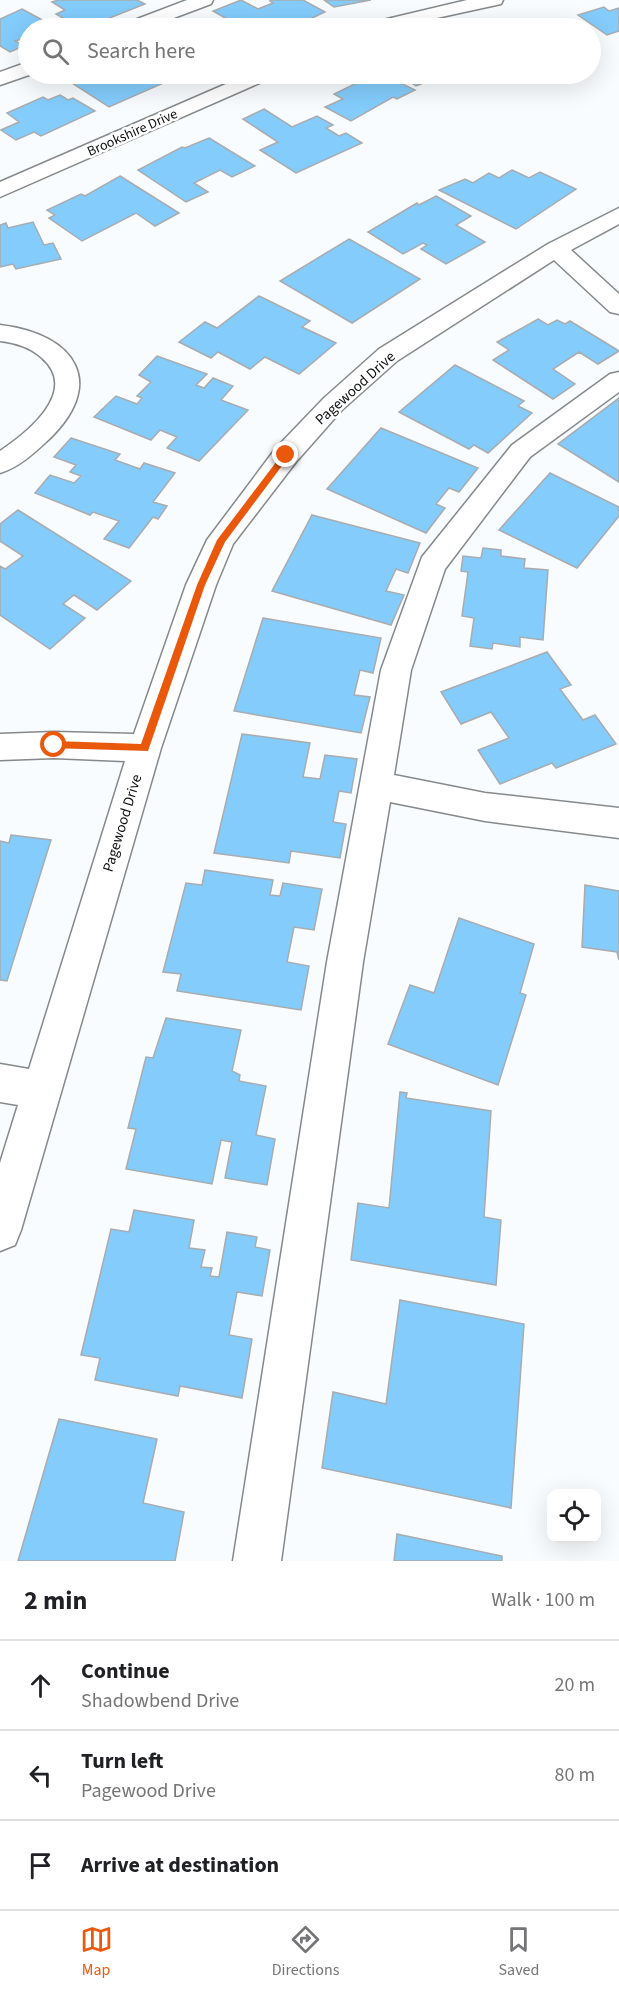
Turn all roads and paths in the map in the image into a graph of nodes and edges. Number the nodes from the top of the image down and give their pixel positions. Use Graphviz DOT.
graph roads {
  1 [pos="204,0"];
  2 [pos="494,0"];
  3 [pos="156,18"];
  4 [pos="407,18"];
  5 [pos="18,72"];
  6 [pos="0,79"];
  7 [pos="241,84"];
  8 [pos="0,190"];
  9 [pos="619,215"];
  10 [pos="556,249"];
  11 [pos="619,307"];
  12 [pos="0,333"];
  13 [pos="619,380"];
  14 [pos="0,464"];
  15 [pos="0,747"];
  16 [pos="145,748"];
  17 [pos="377,786"];
  18 [pos="619,824"];
  19 [pos="0,1083"];
  20 [pos="41,1090"];
  21 [pos="0,1230"];
  22 [pos="257,1561"];
  1 -- 3 [label="street"];
  2 -- 4 [label="street"];
  5 -- 6 [label="street"];
  7 -- 8 [label="street, Brookshire Drive"];
  9 -- 10 [label="street, Pagewood Drive"];
  10 -- 11 [label="street"];
  10 -- 16 [label="street, Pagewood Drive"];
  12 -- 14 [label="street"];
  13 -- 17 [label="street"];
  15 -- 16 [label="street"];
  16 -- 20 [label="street, Pagewood Drive"];
  17 -- 18 [label="street"];
  17 -- 22 [label="street"];
  19 -- 20 [label="street"];
  20 -- 21 [label="street, Pagewood Drive"];
}
